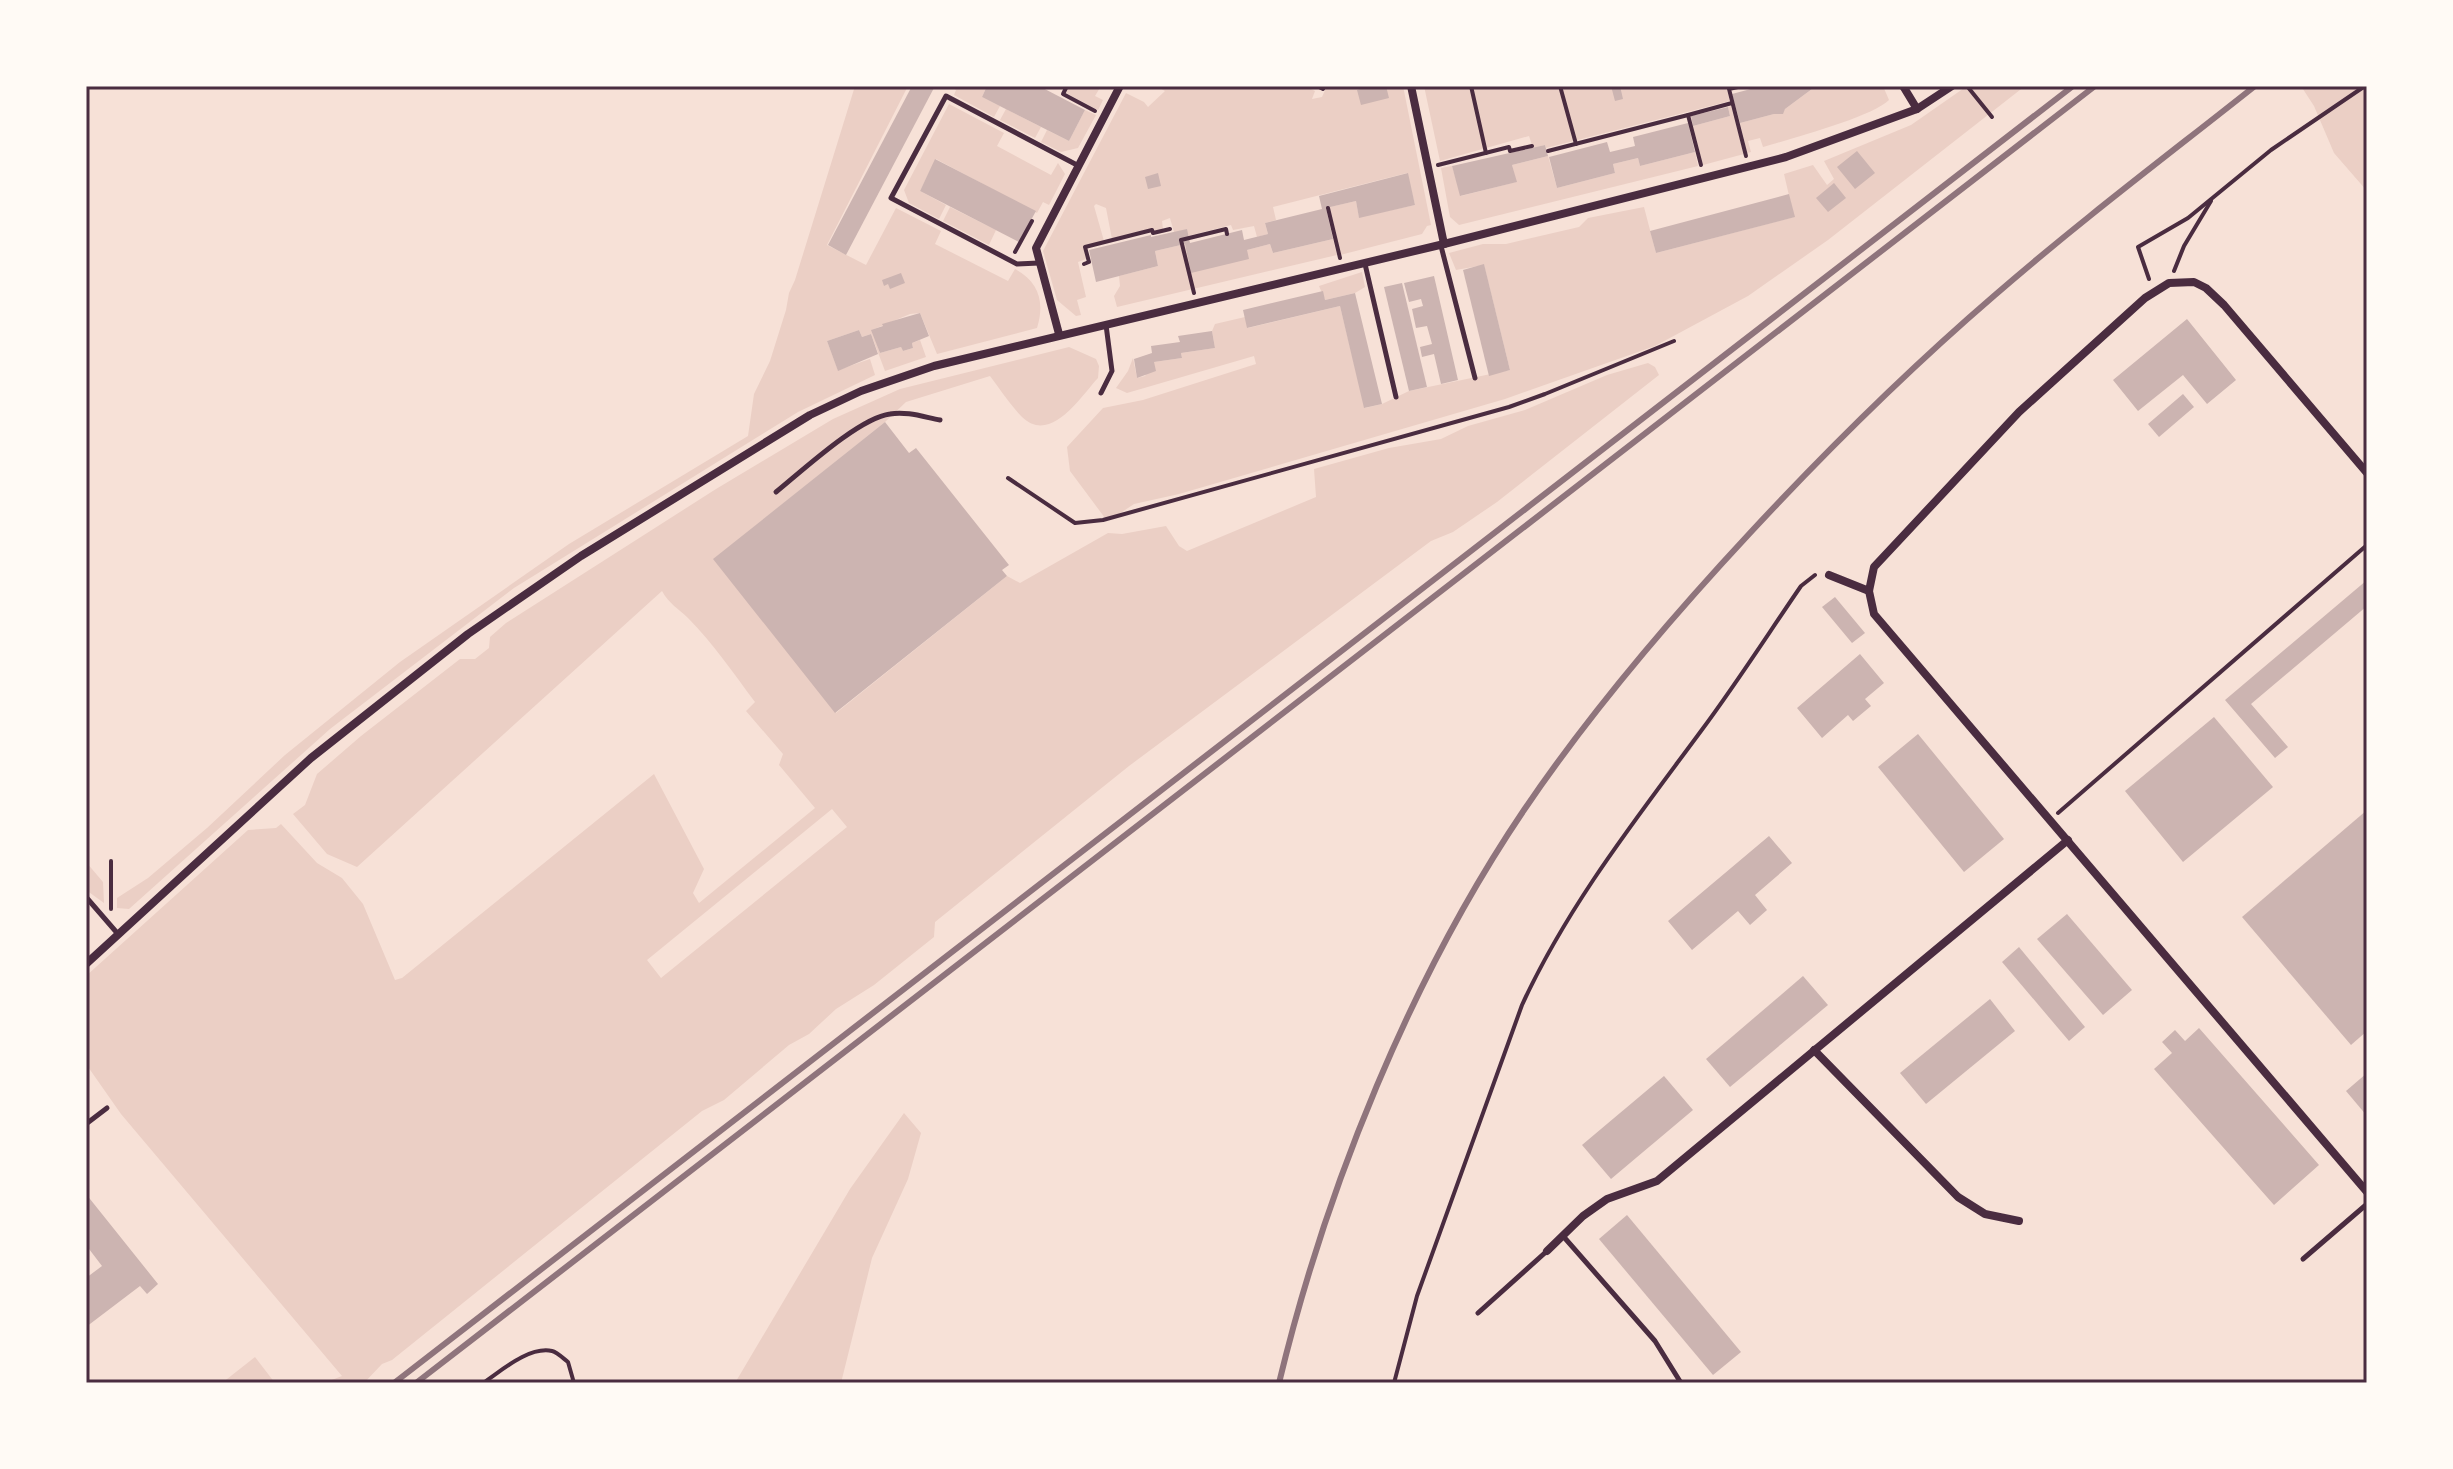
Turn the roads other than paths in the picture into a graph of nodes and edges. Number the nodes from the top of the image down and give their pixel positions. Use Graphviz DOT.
graph roads {
  1 [pos="1120,86"];
  2 [pos="1411,86"];
  3 [pos="1903,86"];
  4 [pos="1952,86"];
  5 [pos="1917,109"];
  6 [pos="1077,165"];
  7 [pos="1442,244"];
  8 [pos="1039,263"];
  9 [pos="1364,263"];
  10 [pos="1105,324"];
  11 [pos="1059,334"];
  12 [pos="1475,378"];
  13 [pos="1101,393"];
  14 [pos="1396,397"];
  15 [pos="940,420"];
  16 [pos="2367,473"];
  17 [pos="776,492"];
  18 [pos="1829,575"];
  19 [pos="1869,591"];
  20 [pos="2068,840"];
  21 [pos="86,897"];
  22 [pos="118,934"];
  23 [pos="86,964"];
  24 [pos="1814,1050"];
  25 [pos="107,1108"];
  26 [pos="86,1124"];
  27 [pos="2367,1192"];
  28 [pos="2367,1204"];
  29 [pos="2019,1221"];
  30 [pos="1563,1236"];
  31 [pos="1547,1251"];
  32 [pos="2303,1259"];
  33 [pos="1478,1313"];
  34 [pos="1681,1383"];
  1 -- 6 [label="street"];
  2 -- 7 [label="street"];
  3 -- 5 [label="street"];
  4 -- 5 [label="street"];
  5 -- 7 [label="street"];
  6 -- 8 [label="street"];
  6 -- 8 [label="lane"];
  7 -- 9 [label="street"];
  7 -- 12 [label="lane"];
  8 -- 11 [label="street"];
  9 -- 10 [label="street"];
  9 -- 14 [label="lane"];
  10 -- 11 [label="street"];
  10 -- 13 [label="lane"];
  11 -- 22 [label="street"];
  15 -- 17 [label="lane"];
  16 -- 19 [label="street"];
  18 -- 19 [label="street"];
  19 -- 20 [label="street"];
  20 -- 24 [label="street"];
  20 -- 27 [label="street"];
  21 -- 22 [label="lane"];
  22 -- 23 [label="street"];
  24 -- 29 [label="street"];
  24 -- 30 [label="street"];
  25 -- 26 [label="lane"];
  28 -- 32 [label="lane"];
  30 -- 31 [label="street"];
  30 -- 34 [label="lane"];
  31 -- 33 [label="lane"];
}
